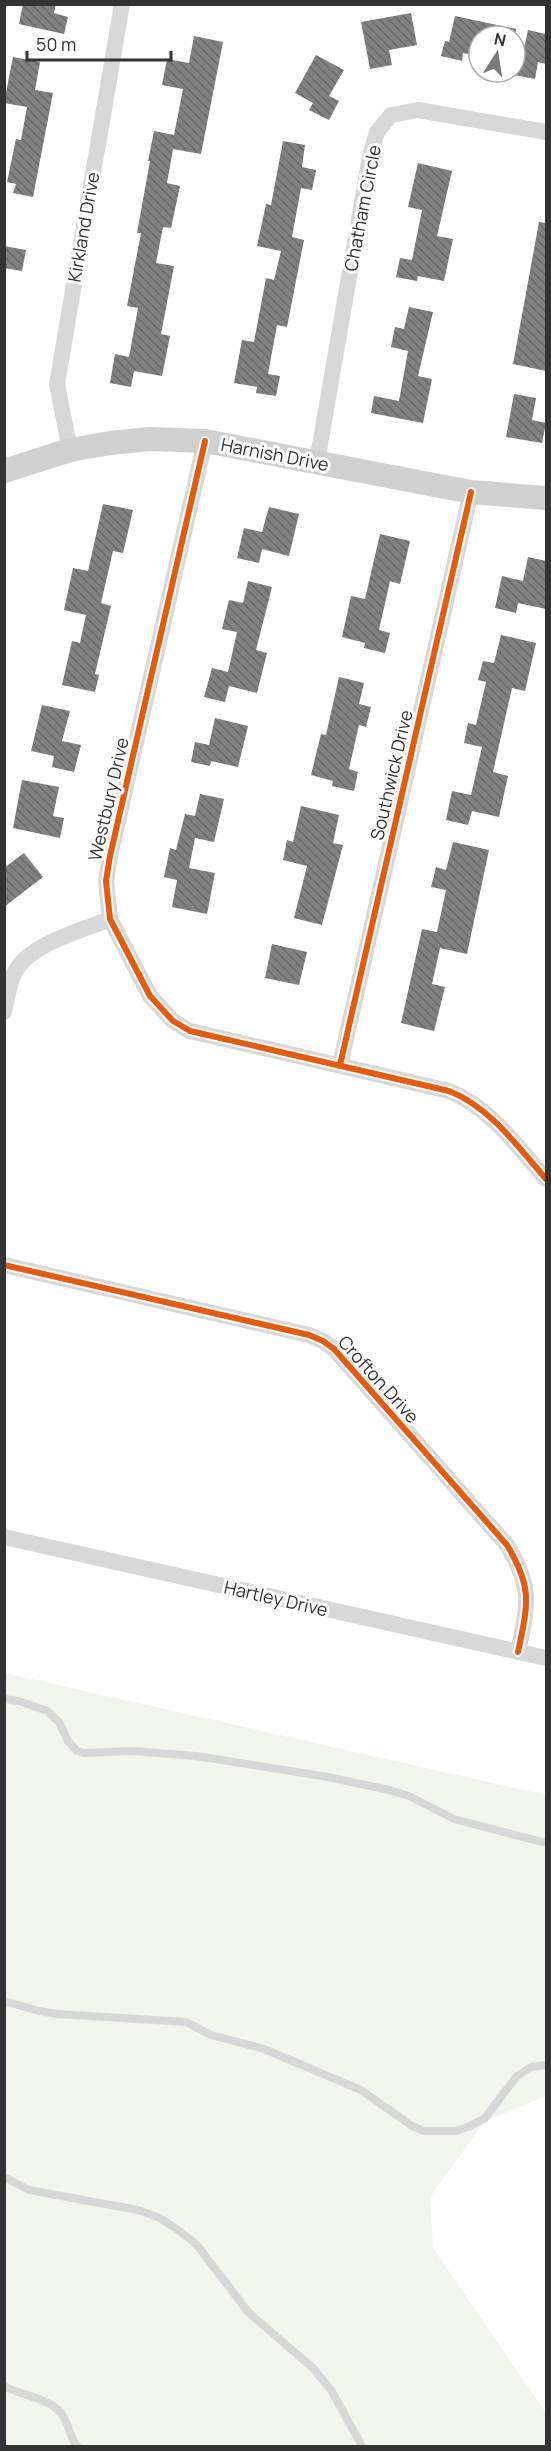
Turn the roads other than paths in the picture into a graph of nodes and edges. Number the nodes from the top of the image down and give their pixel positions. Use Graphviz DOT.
graph roads {
  1 [pos="122,4"];
  2 [pos="546,132"];
  3 [pos="205,441"];
  4 [pos="70,450"];
  5 [pos="317,462"];
  6 [pos="4,471"];
  7 [pos="471,492"];
  8 [pos="546,498"];
  9 [pos="111,919"];
  10 [pos="4,1012"];
  11 [pos="340,1065"];
  12 [pos="546,1179"];
  13 [pos="4,1265"];
  14 [pos="4,1537"];
  15 [pos="518,1652"];
  16 [pos="546,1658"];
  17 [pos="4,1699"];
  18 [pos="546,1843"];
  19 [pos="4,2001"];
  20 [pos="546,2065"];
  21 [pos="4,2177"];
  22 [pos="4,2386"];
  23 [pos="77,2446"];
  24 [pos="362,2446"];
  1 -- 4 [label="street, Kirkland Drive"];
  2 -- 5 [label="street, Chatham Circle"];
  3 -- 4 [label="street, Harnish Drive"];
  3 -- 5 [label="street, Harnish Drive"];
  3 -- 9 [label="street, Westbury Drive"];
  4 -- 6 [label="street, Harnish Drive"];
  5 -- 7 [label="street, Harnish Drive"];
  7 -- 8 [label="street, Harnish Drive"];
  7 -- 11 [label="street, Southwick Drive"];
  9 -- 10 [label="street"];
  9 -- 11 [label="street, Westbury Drive"];
  11 -- 12 [label="street, Westbury Drive"];
  13 -- 15 [label="street, Crofton Drive"];
  14 -- 15 [label="street, Hartley Drive"];
  15 -- 16 [label="street, Hartley Drive"];
  17 -- 18 [label="lane"];
  19 -- 20 [label="lane"];
  21 -- 24 [label="lane"];
  22 -- 23 [label="lane"];
}
